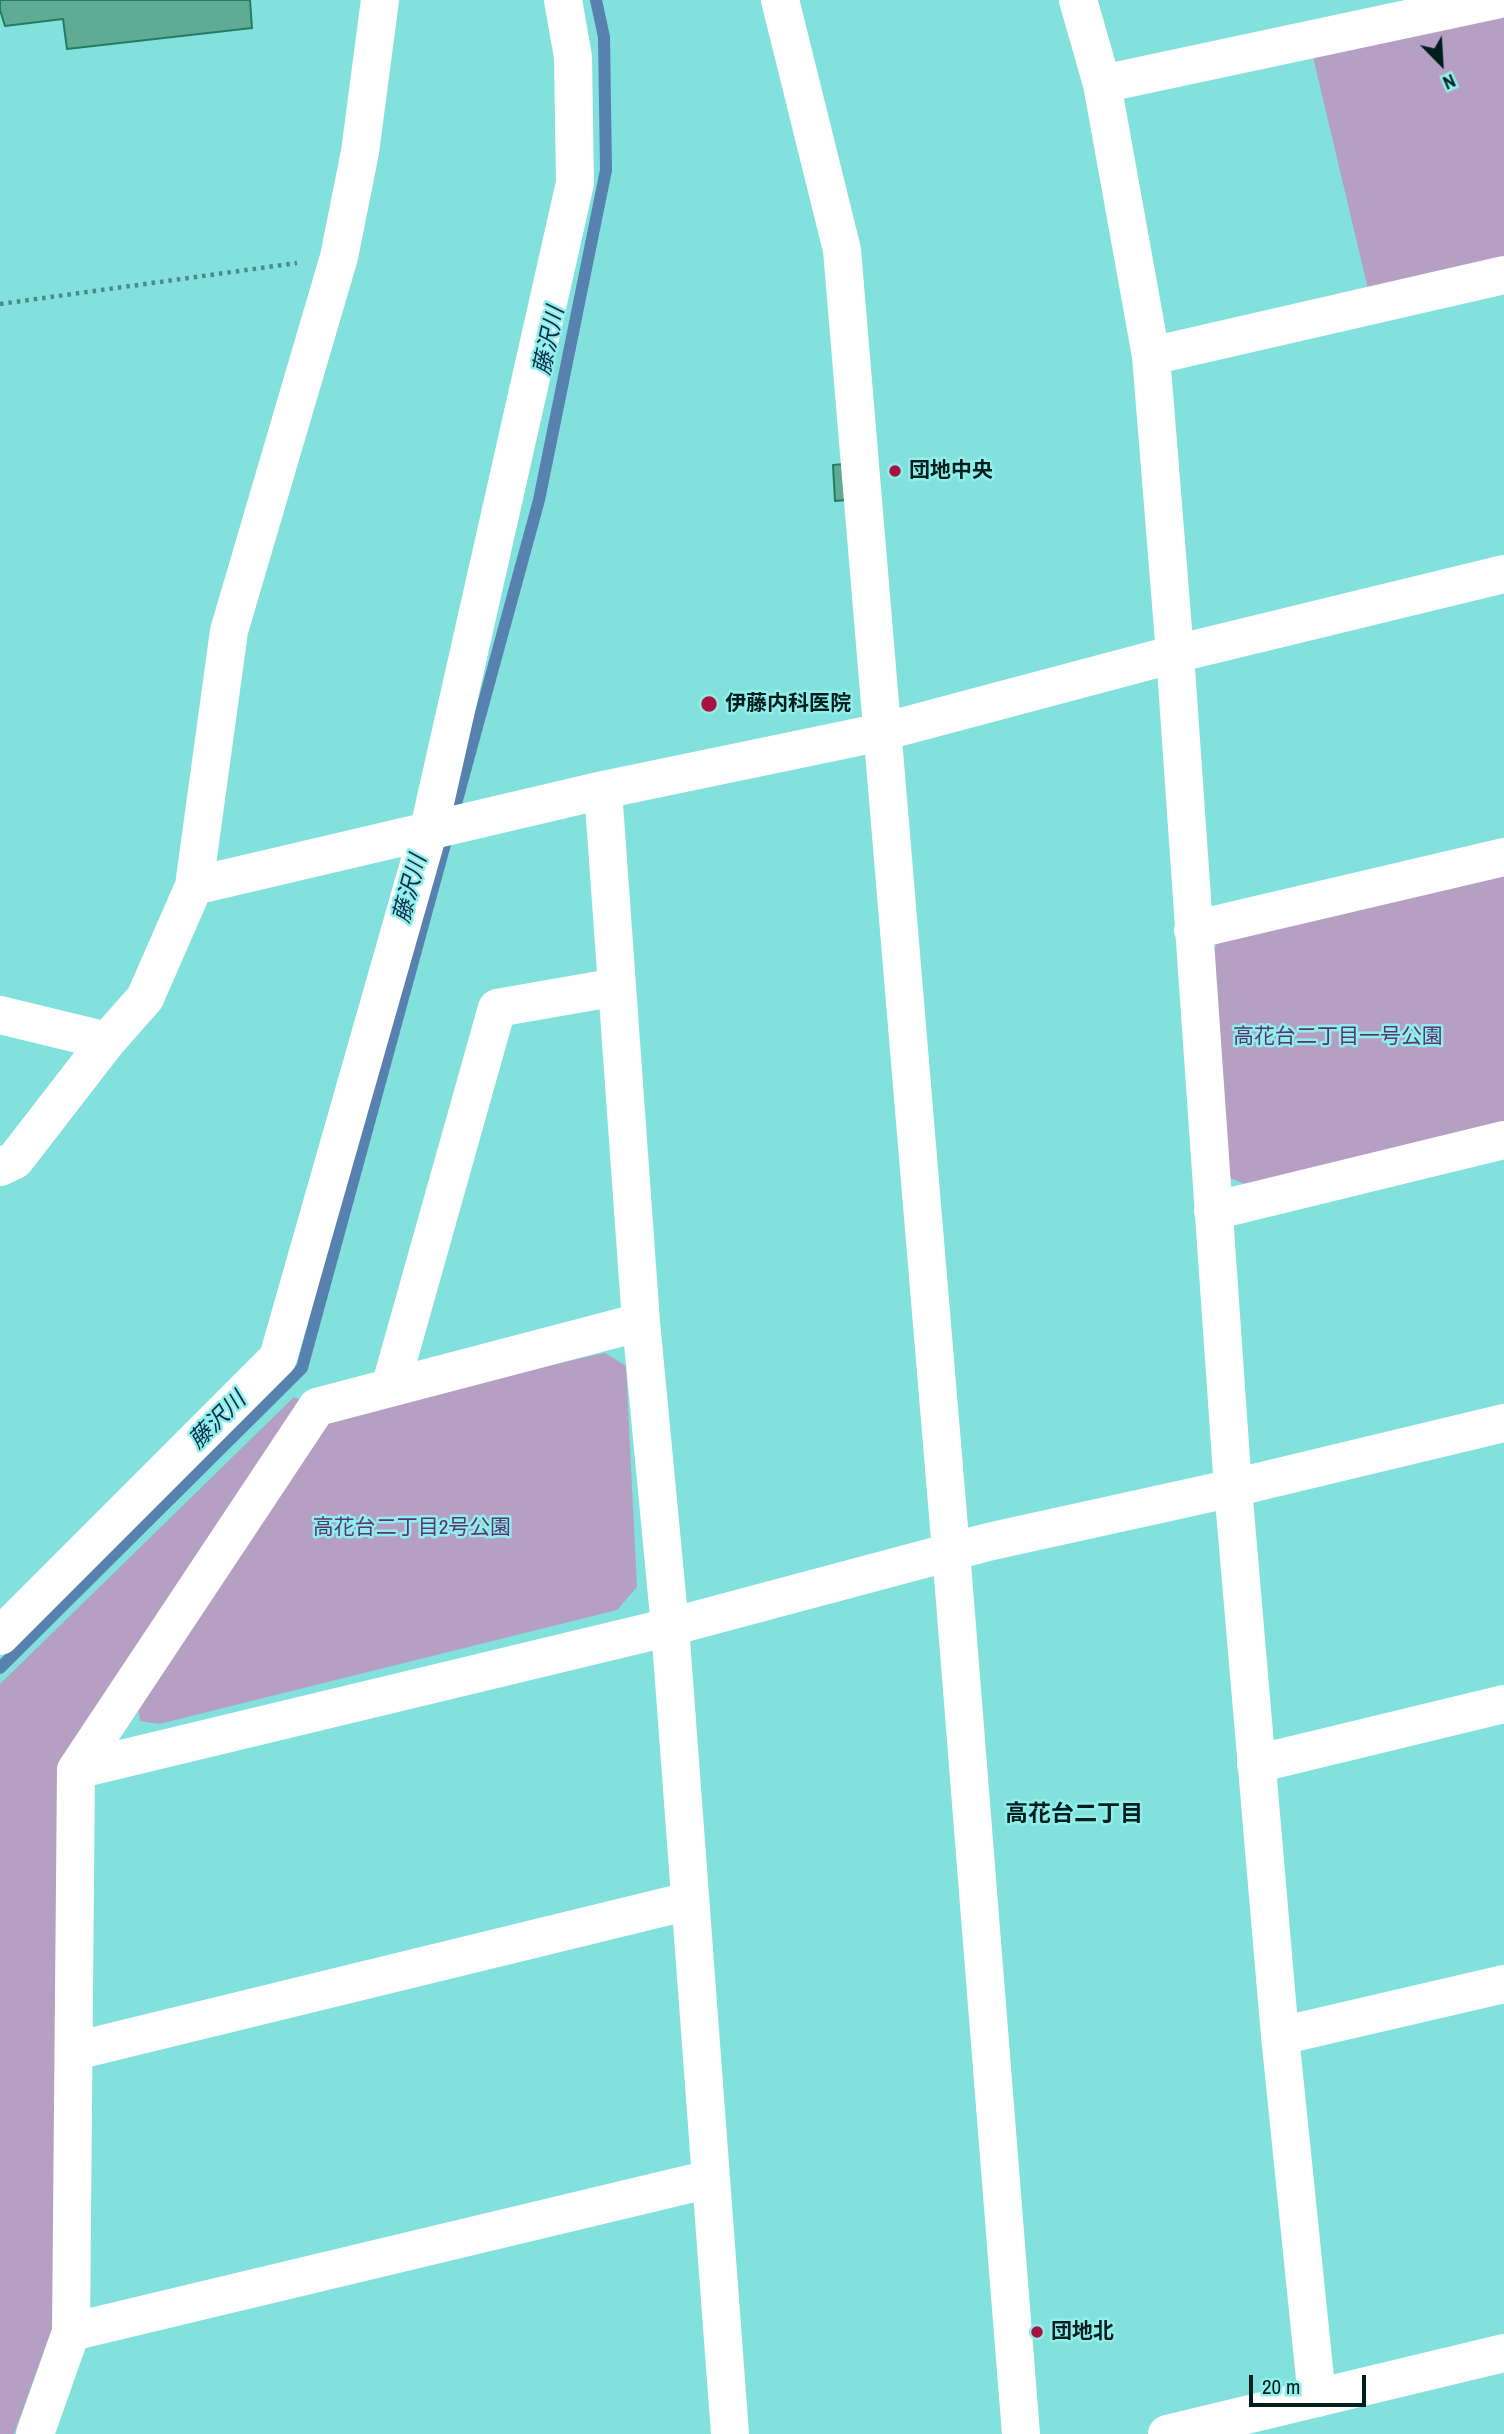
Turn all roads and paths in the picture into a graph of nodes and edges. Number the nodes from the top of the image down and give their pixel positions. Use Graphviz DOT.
graph roads {
  1 [pos="380,0"];
  2 [pos="563,0"];
  3 [pos="780,0"];
  4 [pos="1078,0"];
  5 [pos="1496,0"];
  6 [pos="1102,84"];
  7 [pos="339,257"];
  8 [pos="1504,275"];
  9 [pos="0,304"];
  10 [pos="1151,356"];
  11 [pos="1504,574"];
  12 [pos="1175,654"];
  13 [pos="882,732"];
  14 [pos="603,790"];
  15 [pos="429,829"];
  16 [pos="1504,857"];
  17 [pos="194,886"];
  18 [pos="1193,930"];
  19 [pos="617,987"];
  20 [pos="0,1015"];
  21 [pos="107,1041"];
  22 [pos="1504,1140"];
  23 [pos="0,1167"];
  24 [pos="1213,1211"];
  25 [pos="641,1322"];
  26 [pos="390,1388"];
  27 [pos="1504,1423"];
  28 [pos="1233,1488"];
  29 [pos="951,1551"];
  30 [pos="670,1627"];
  31 [pos="0,1636"];
  32 [pos="1504,1704"];
  33 [pos="1256,1764"];
  34 [pos="76,1770"];
  35 [pos="689,1901"];
  36 [pos="1504,1984"];
  37 [pos="1280,2036"];
  38 [pos="75,2051"];
  39 [pos="710,2179"];
  40 [pos="71,2332"];
  41 [pos="1504,2353"];
  42 [pos="1317,2398"];
  43 [pos="34,2434"];
  44 [pos="730,2434"];
  45 [pos="1021,2434"];
  46 [pos="1167,2434"];
  1 -- 7 [label="street"];
  2 -- 15 [label="street"];
  3 -- 13 [label="street"];
  4 -- 6 [label="street"];
  5 -- 6 [label="street"];
  6 -- 10 [label="street"];
  7 -- 9 [label="path"];
  7 -- 17 [label="street"];
  8 -- 10 [label="street"];
  10 -- 12 [label="street"];
  11 -- 12 [label="street"];
  12 -- 13 [label="street"];
  12 -- 18 [label="street"];
  13 -- 14 [label="street"];
  13 -- 29 [label="street"];
  14 -- 15 [label="street"];
  14 -- 19 [label="street"];
  15 -- 17 [label="street"];
  15 -- 31 [label="street"];
  16 -- 18 [label="street"];
  17 -- 21 [label="street"];
  18 -- 24 [label="street"];
  19 -- 25 [label="street"];
  19 -- 26 [label="street"];
  20 -- 21 [label="street"];
  21 -- 23 [label="street"];
  22 -- 24 [label="street"];
  24 -- 28 [label="street"];
  25 -- 26 [label="street"];
  25 -- 30 [label="street"];
  26 -- 34 [label="street"];
  27 -- 28 [label="street"];
  28 -- 29 [label="street"];
  28 -- 33 [label="street"];
  29 -- 30 [label="street"];
  29 -- 45 [label="street"];
  30 -- 34 [label="street"];
  30 -- 35 [label="street"];
  32 -- 33 [label="street"];
  33 -- 37 [label="street"];
  34 -- 38 [label="street"];
  35 -- 38 [label="street"];
  35 -- 39 [label="street"];
  36 -- 37 [label="street"];
  37 -- 42 [label="street"];
  38 -- 40 [label="street"];
  39 -- 40 [label="street"];
  39 -- 44 [label="street"];
  40 -- 43 [label="street"];
  41 -- 42 [label="street"];
  42 -- 46 [label="street"];
}
